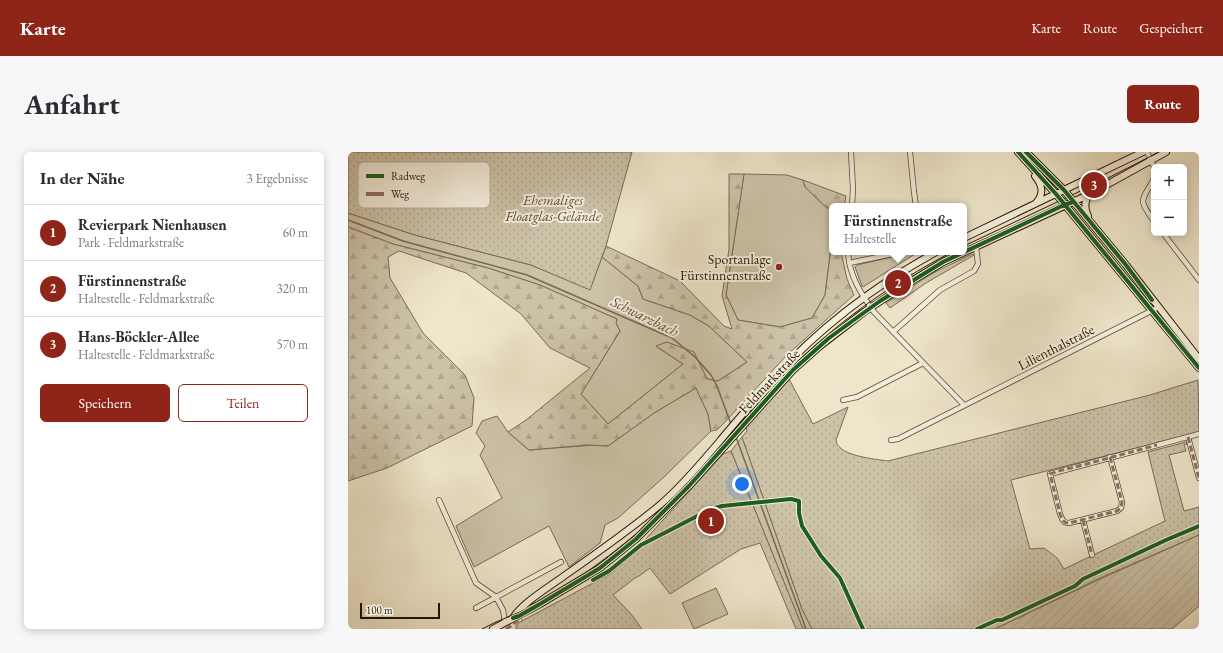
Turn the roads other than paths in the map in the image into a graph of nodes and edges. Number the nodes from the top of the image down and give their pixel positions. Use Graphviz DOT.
graph roads {
  1 [pos="851,152"];
  2 [pos="910,152"];
  3 [pos="1018,152"];
  4 [pos="1026,152"];
  5 [pos="1143,152"];
  6 [pos="1147,152"];
  7 [pos="1166,152"];
  8 [pos="1151,160"];
  9 [pos="1153,164"];
  10 [pos="1032,168"];
  11 [pos="1151,184"];
  12 [pos="1064,190"];
  13 [pos="1056,194"];
  14 [pos="1090,194"];
  15 [pos="1073,202"];
  16 [pos="852,203"];
  17 [pos="916,203"];
  18 [pos="1034,205"];
  19 [pos="1064,205"];
  20 [pos="1151,217"];
  21 [pos="1088,220"];
  22 [pos="1165,236"];
  23 [pos="967,237"];
  24 [pos="976,247"];
  25 [pos="967,251"];
  26 [pos="849,255"];
  27 [pos="888,255"];
  28 [pos="931,255"];
  29 [pos="958,255"];
  30 [pos="850,263"];
  31 [pos="1199,280"];
  32 [pos="863,297"];
  33 [pos="871,308"];
  34 [pos="1155,309"];
  35 [pos="893,332"];
  36 [pos="1199,359"];
  37 [pos="923,363"];
  38 [pos="1199,368"];
  39 [pos="843,400"];
  40 [pos="964,405"];
  41 [pos="1199,434"];
  42 [pos="1188,437"];
  43 [pos="891,440"];
  44 [pos="1110,457"];
  45 [pos="1199,478"];
  46 [pos="439,500"];
  47 [pos="1083,520"];
  48 [pos="1092,555"];
  49 [pos="561,562"];
  50 [pos="496,597"];
  51 [pos="476,608"];
  52 [pos="513,618"];
  53 [pos="502,626"];
  54 [pos="493,629"];
  55 [pos="508,629"];
  1 -- 16 [label="street"];
  2 -- 17 [label="street"];
  3 -- 10 [label="main road"];
  4 -- 12 [label="main road"];
  5 -- 12 [label="main road"];
  6 -- 8 [label="street"];
  7 -- 8 [label="main road, Feldmarkstraße"];
  8 -- 9 [label="street"];
  8 -- 14 [label="main road, Feldmarkstraße"];
  10 -- 13 [label="main road"];
  10 -- 18 [label="main road"];
  11 -- 20 [label="street"];
  12 -- 13 [label="main road"];
  12 -- 15 [label="main road"];
  13 -- 18 [label="main road"];
  13 -- 19 [label="main road"];
  14 -- 15 [label="main road, Feldmarkstraße"];
  14 -- 21 [label="main road"];
  15 -- 19 [label="main road, Feldmarkstraße"];
  15 -- 21 [label="main road"];
  18 -- 23 [label="main road"];
  19 -- 24 [label="main road, Feldmarkstraße"];
  19 -- 34 [label="main road"];
  21 -- 34 [label="main road"];
  22 -- 31 [label="street"];
  24 -- 25 [label="main road, Feldmarkstraße"];
  24 -- 35 [label="street"];
  26 -- 30 [label="street"];
  27 -- 30 [label="street"];
  28 -- 32 [label="main road, Feldmarkstraße"];
  29 -- 33 [label="main road, Feldmarkstraße"];
  30 -- 32 [label="street"];
  32 -- 33 [label="street"];
  32 -- 52 [label="main road, Feldmarkstraße"];
  33 -- 35 [label="street"];
  33 -- 52 [label="main road, Feldmarkstraße"];
  34 -- 36 [label="main road"];
  34 -- 38 [label="main road"];
  34 -- 40 [label="street, Lilienthalstraße"];
  35 -- 37 [label="street"];
  37 -- 39 [label="street"];
  37 -- 40 [label="street"];
  40 -- 43 [label="street, Lilienthalstraße"];
  41 -- 42 [label="street"];
  42 -- 44 [label="street"];
  42 -- 45 [label="street"];
  44 -- 47 [label="street"];
  44 -- 47 [label="street"];
  46 -- 50 [label="street"];
  47 -- 48 [label="street"];
  49 -- 50 [label="street"];
  50 -- 51 [label="street"];
  50 -- 53 [label="street"];
  52 -- 53 [label="main road, Feldmarkstraße"];
  53 -- 54 [label="main road, Feldmarkstraße"];
  53 -- 55 [label="main road"];
}
